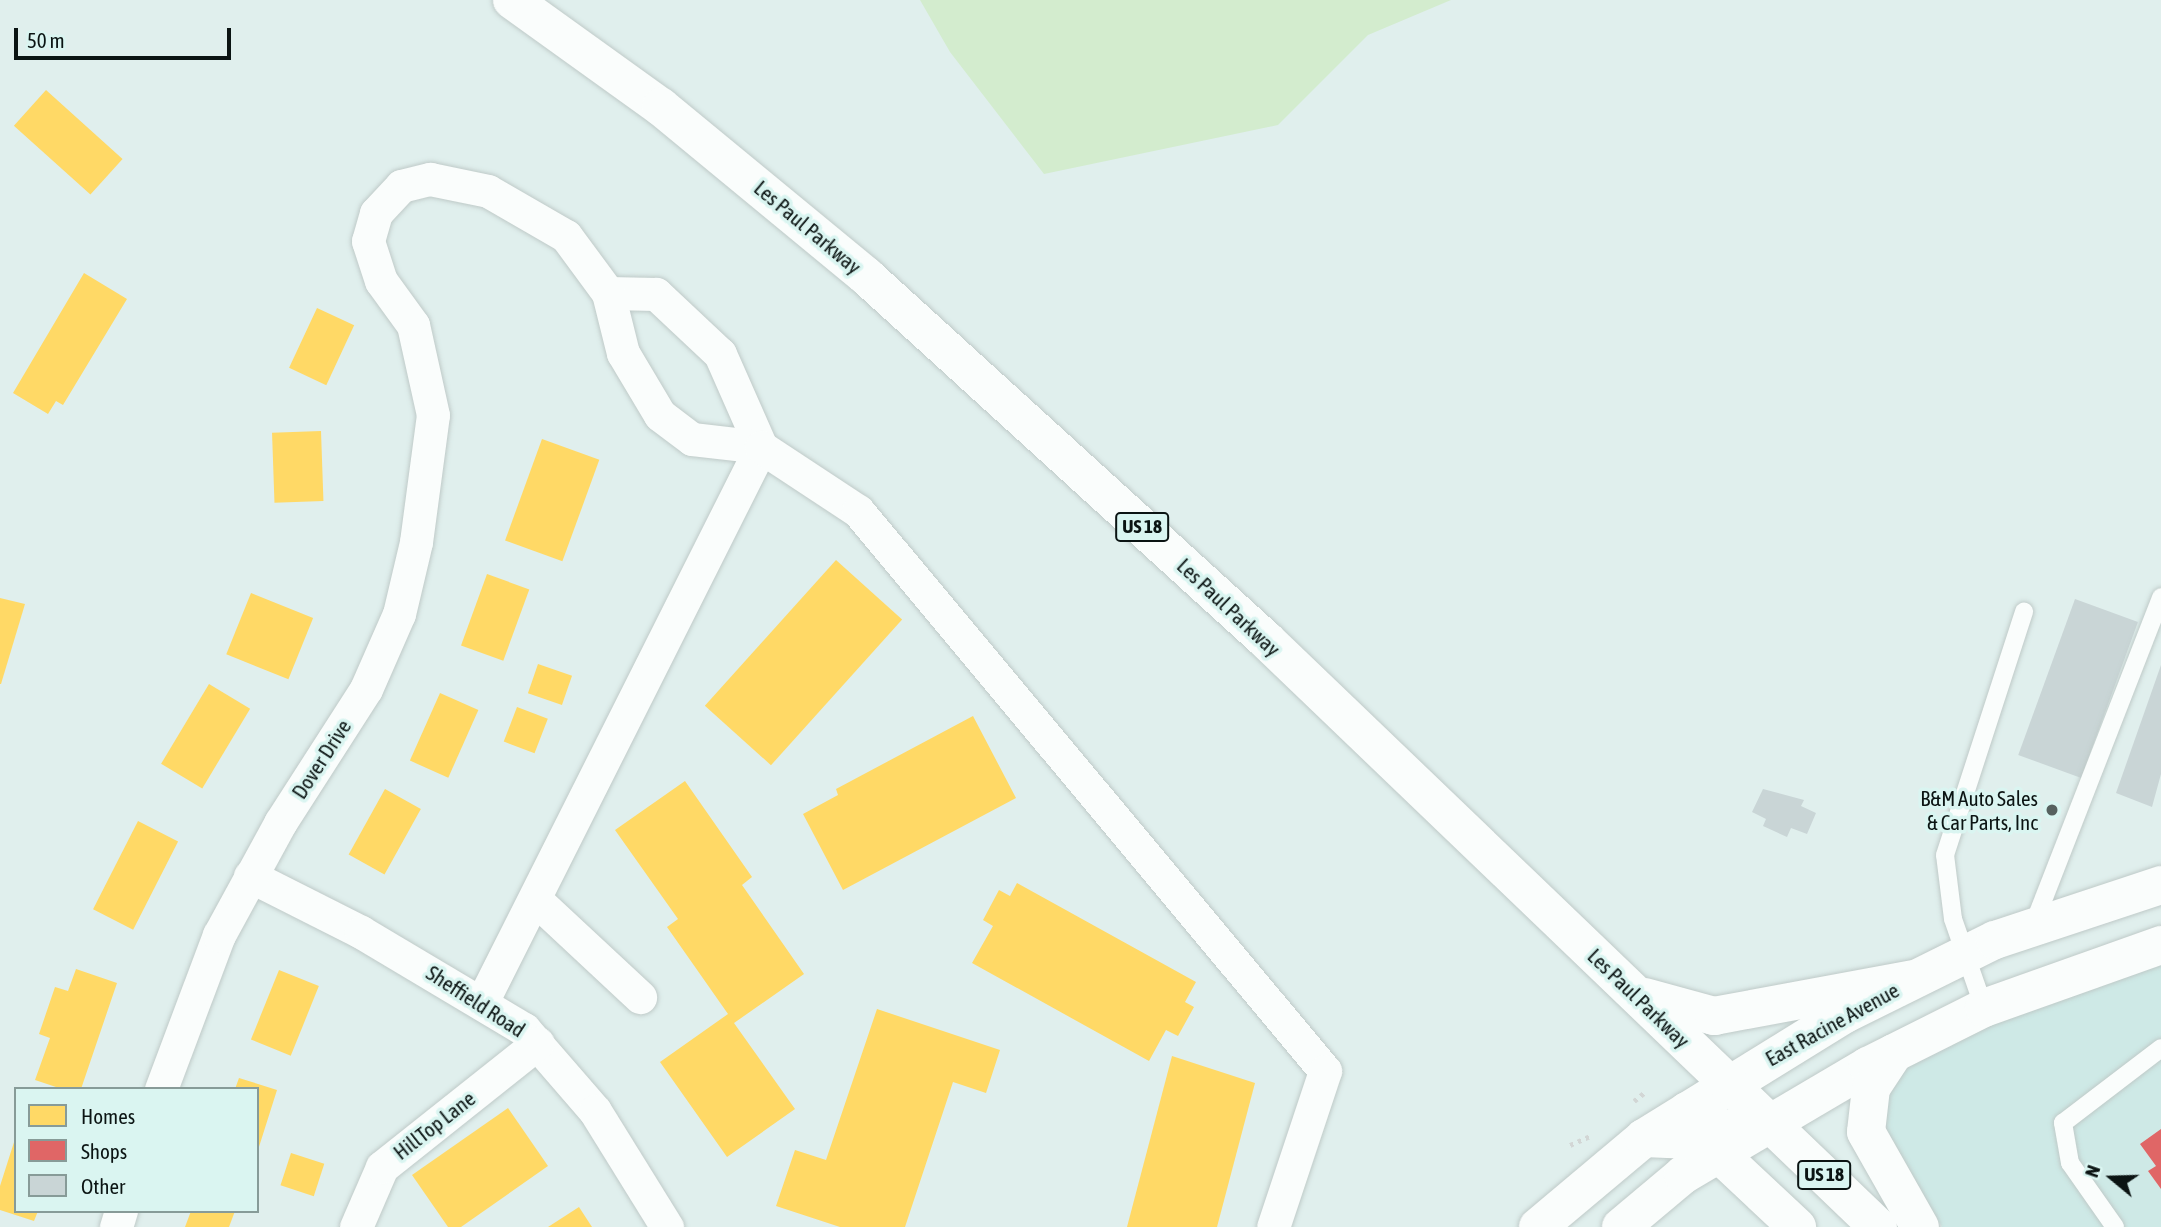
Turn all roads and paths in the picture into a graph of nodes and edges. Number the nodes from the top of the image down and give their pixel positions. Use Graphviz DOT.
graph roads {
  1 [pos="512,0"];
  2 [pos="608,293"];
  3 [pos="761,447"];
  4 [pos="2161,597"];
  5 [pos="2024,612"];
  6 [pos="250,876"];
  7 [pos="2161,885"];
  8 [pos="537,901"];
  9 [pos="2033,926"];
  10 [pos="2161,945"];
  11 [pos="1962,956"];
  12 [pos="1913,979"];
  13 [pos="1630,990"];
  14 [pos="640,997"];
  15 [pos="482,1002"];
  16 [pos="1984,1008"];
  17 [pos="538,1043"];
  18 [pos="2161,1048"];
  19 [pos="1894,1053"];
  20 [pos="1729,1084"];
  21 [pos="162,1087"];
  22 [pos="1644,1093"];
  23 [pos="1634,1101"];
  24 [pos="1687,1111"];
  25 [pos="1769,1124"];
  26 [pos="1590,1136"];
  27 [pos="1644,1138"];
  28 [pos="1570,1145"];
  29 [pos="1719,1154"];
  30 [pos="356,1227"];
  31 [pos="667,1227"];
  32 [pos="1273,1227"];
  33 [pos="1538,1227"];
  34 [pos="1620,1227"];
  35 [pos="1797,1227"];
  36 [pos="1878,1227"];
  37 [pos="1920,1227"];
  38 [pos="2115,1227"];
  1 -- 13 [label="main road, Les Paul Parkway / US 18"];
  2 -- 3 [label="street"];
  2 -- 3 [label="street"];
  2 -- 6 [label="street, Dover Drive"];
  3 -- 8 [label="street"];
  3 -- 32 [label="street"];
  4 -- 9 [label="lane"];
  5 -- 11 [label="lane"];
  6 -- 15 [label="street, Sheffield Road"];
  6 -- 21 [label="street, Dover Drive"];
  7 -- 9 [label="main road, East Racine Avenue"];
  8 -- 14 [label="street"];
  8 -- 15 [label="street"];
  9 -- 11 [label="main road, East Racine Avenue"];
  10 -- 16 [label="main road"];
  11 -- 12 [label="main road, East Racine Avenue"];
  11 -- 16 [label="lane"];
  12 -- 13 [label="main road"];
  12 -- 20 [label="main road, East Racine Avenue"];
  13 -- 20 [label="main road, Les Paul Parkway / US 18"];
  15 -- 17 [label="street, Sheffield Road"];
  16 -- 19 [label="main road"];
  17 -- 30 [label="street, HillTop Lane"];
  17 -- 31 [label="street, Sheffield Road"];
  18 -- 38 [label="lane"];
  19 -- 25 [label="main road"];
  19 -- 37 [label="main road"];
  20 -- 24 [label="main road, East Racine Avenue"];
  20 -- 25 [label="main road, Les Paul Parkway / US 18"];
  22 -- 23 [label="path"];
  24 -- 25 [label="main road"];
  24 -- 27 [label="main road, East Racine Avenue"];
  25 -- 29 [label="main road"];
  25 -- 36 [label="main road, Les Paul Parkway / US 18"];
  26 -- 28 [label="path"];
  27 -- 29 [label="main road"];
  27 -- 33 [label="main road, East Racine Avenue"];
  29 -- 34 [label="main road"];
  29 -- 35 [label="main road"];
}
